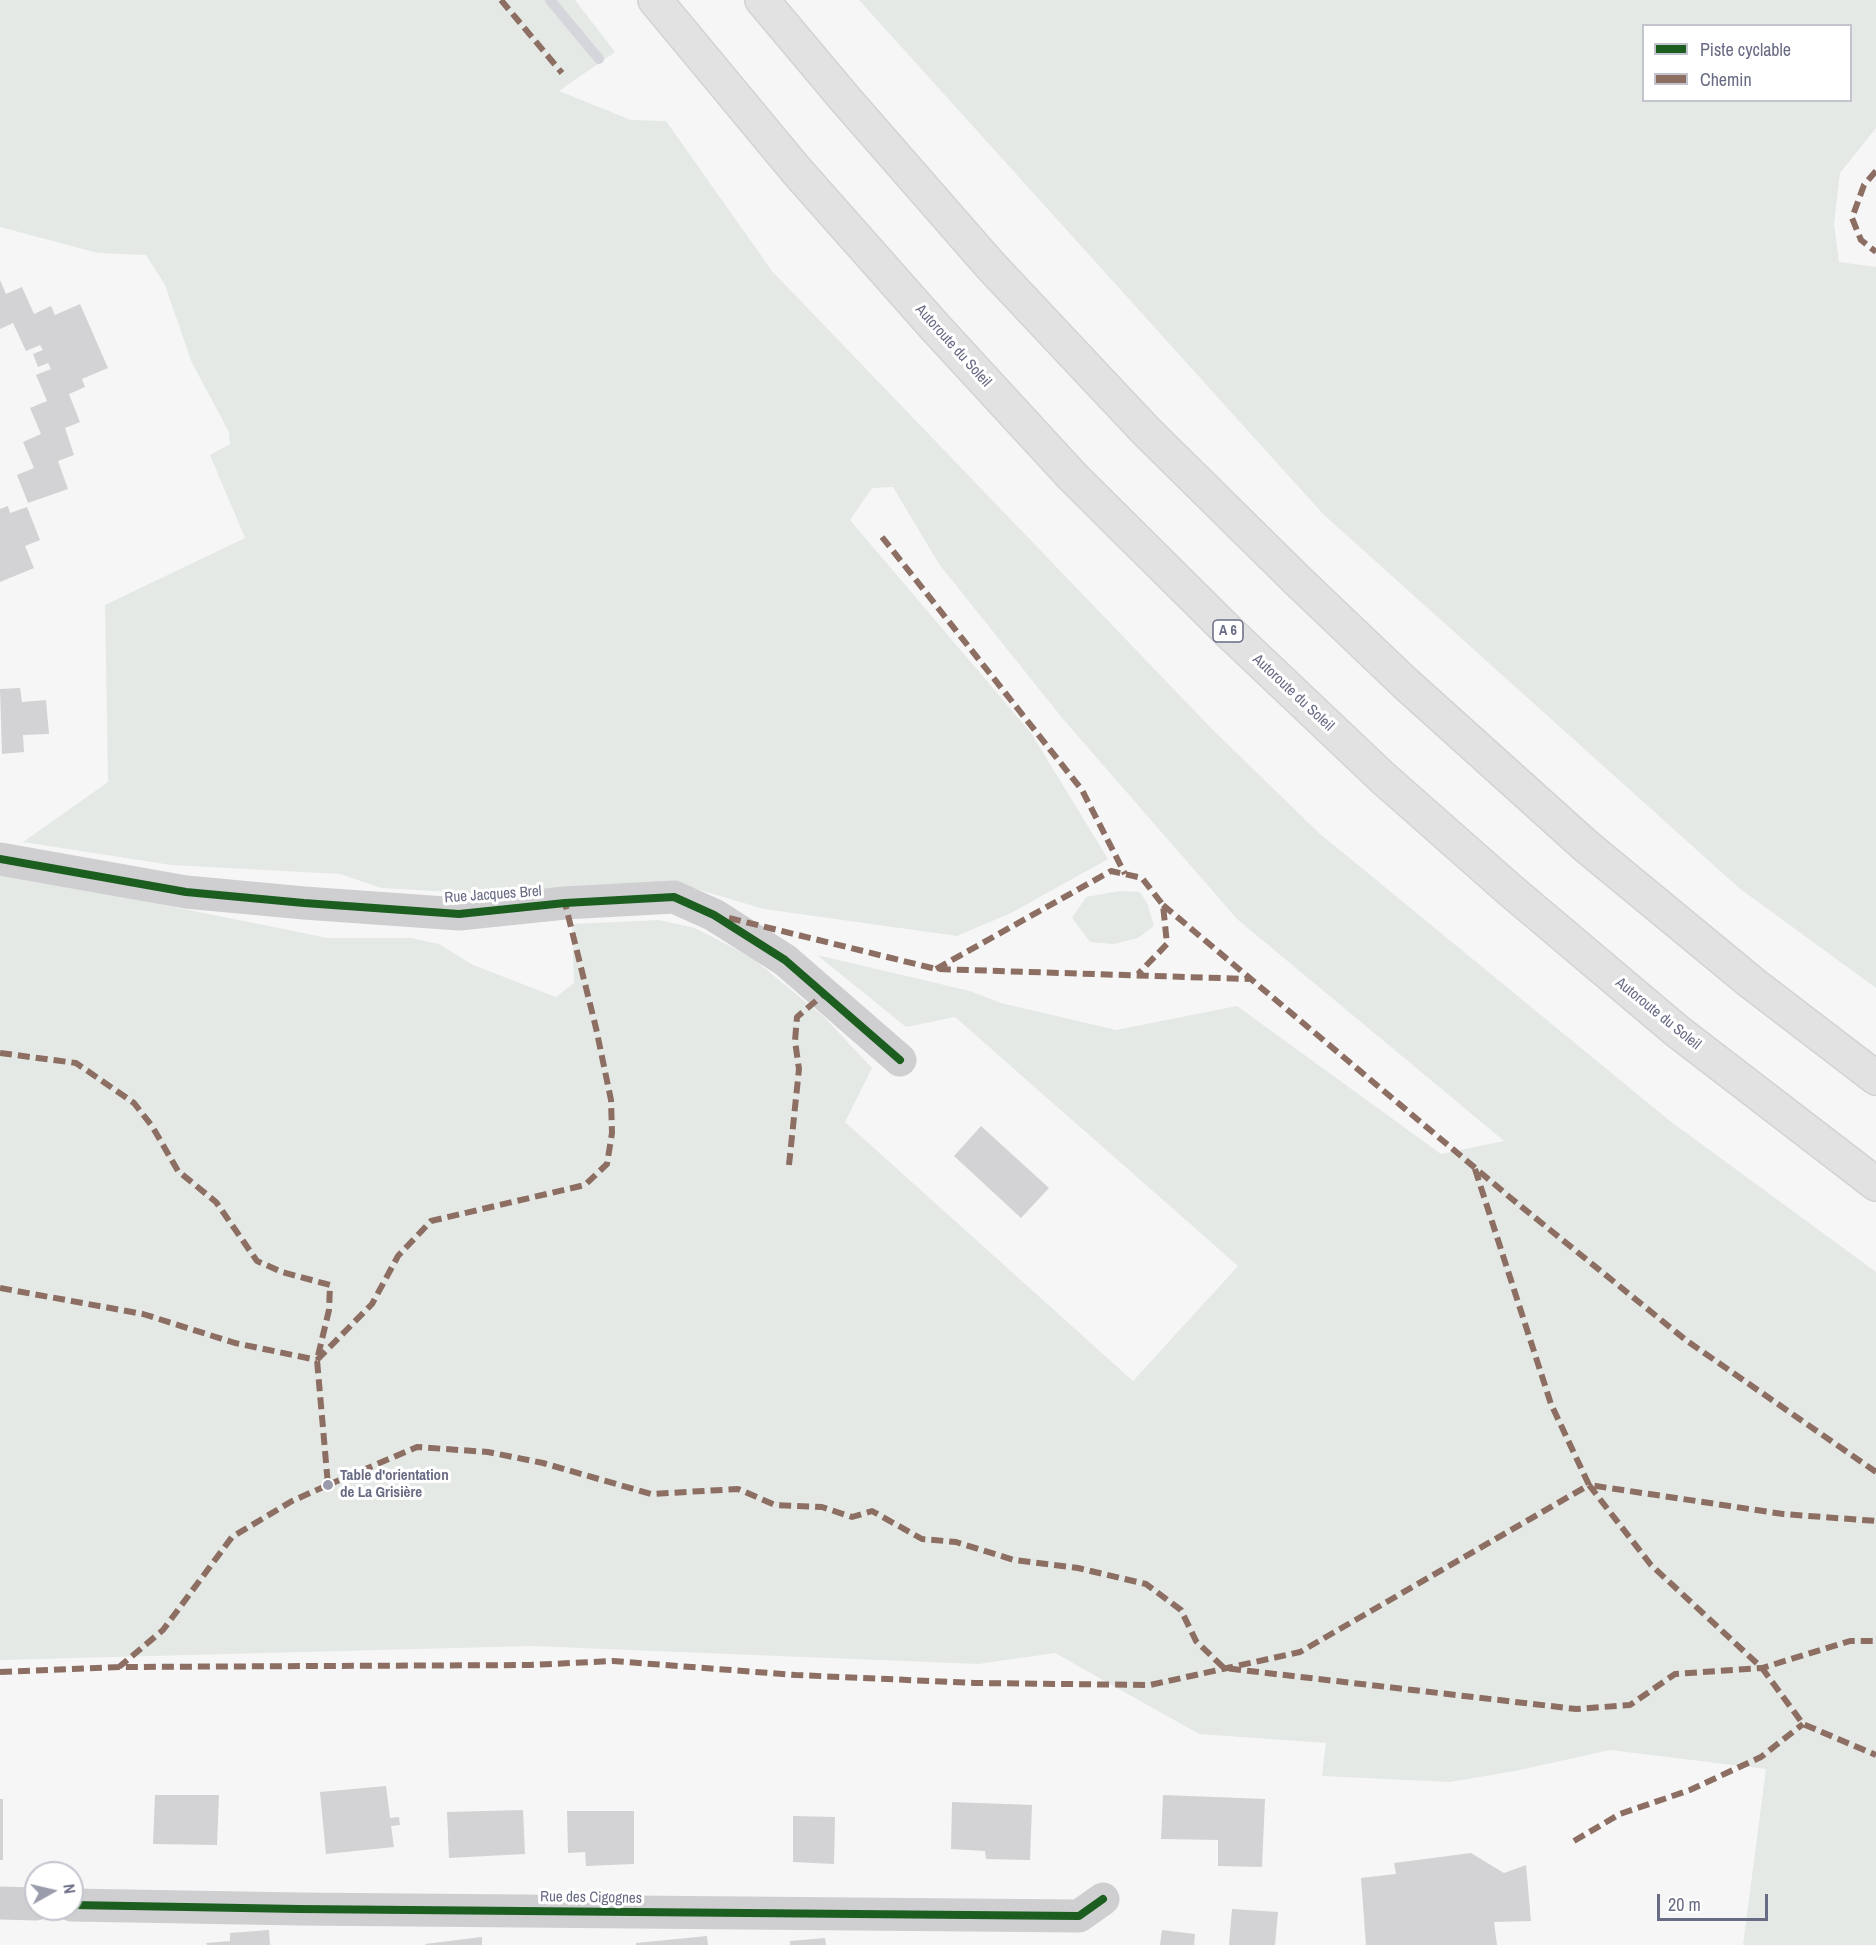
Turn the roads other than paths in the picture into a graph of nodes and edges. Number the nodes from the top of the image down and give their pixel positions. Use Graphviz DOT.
graph roads {
  1 [pos="655,0"];
  2 [pos="762,0"];
  3 [pos="0,859"];
  4 [pos="900,1060"];
  5 [pos="1876,1078"];
  6 [pos="1876,1184"];
  7 [pos="1103,1899"];
  8 [pos="0,1903"];
  9 [pos="24,1904"];
  10 [pos="84,1905"];
  1 -- 6 [label="highway, Autoroute du Soleil / A 6"];
  2 -- 5 [label="highway"];
  3 -- 4 [label="street, Rue Jacques Brel"];
  7 -- 10 [label="street, Rue des Cigognes"];
  8 -- 9 [label="street"];
}
